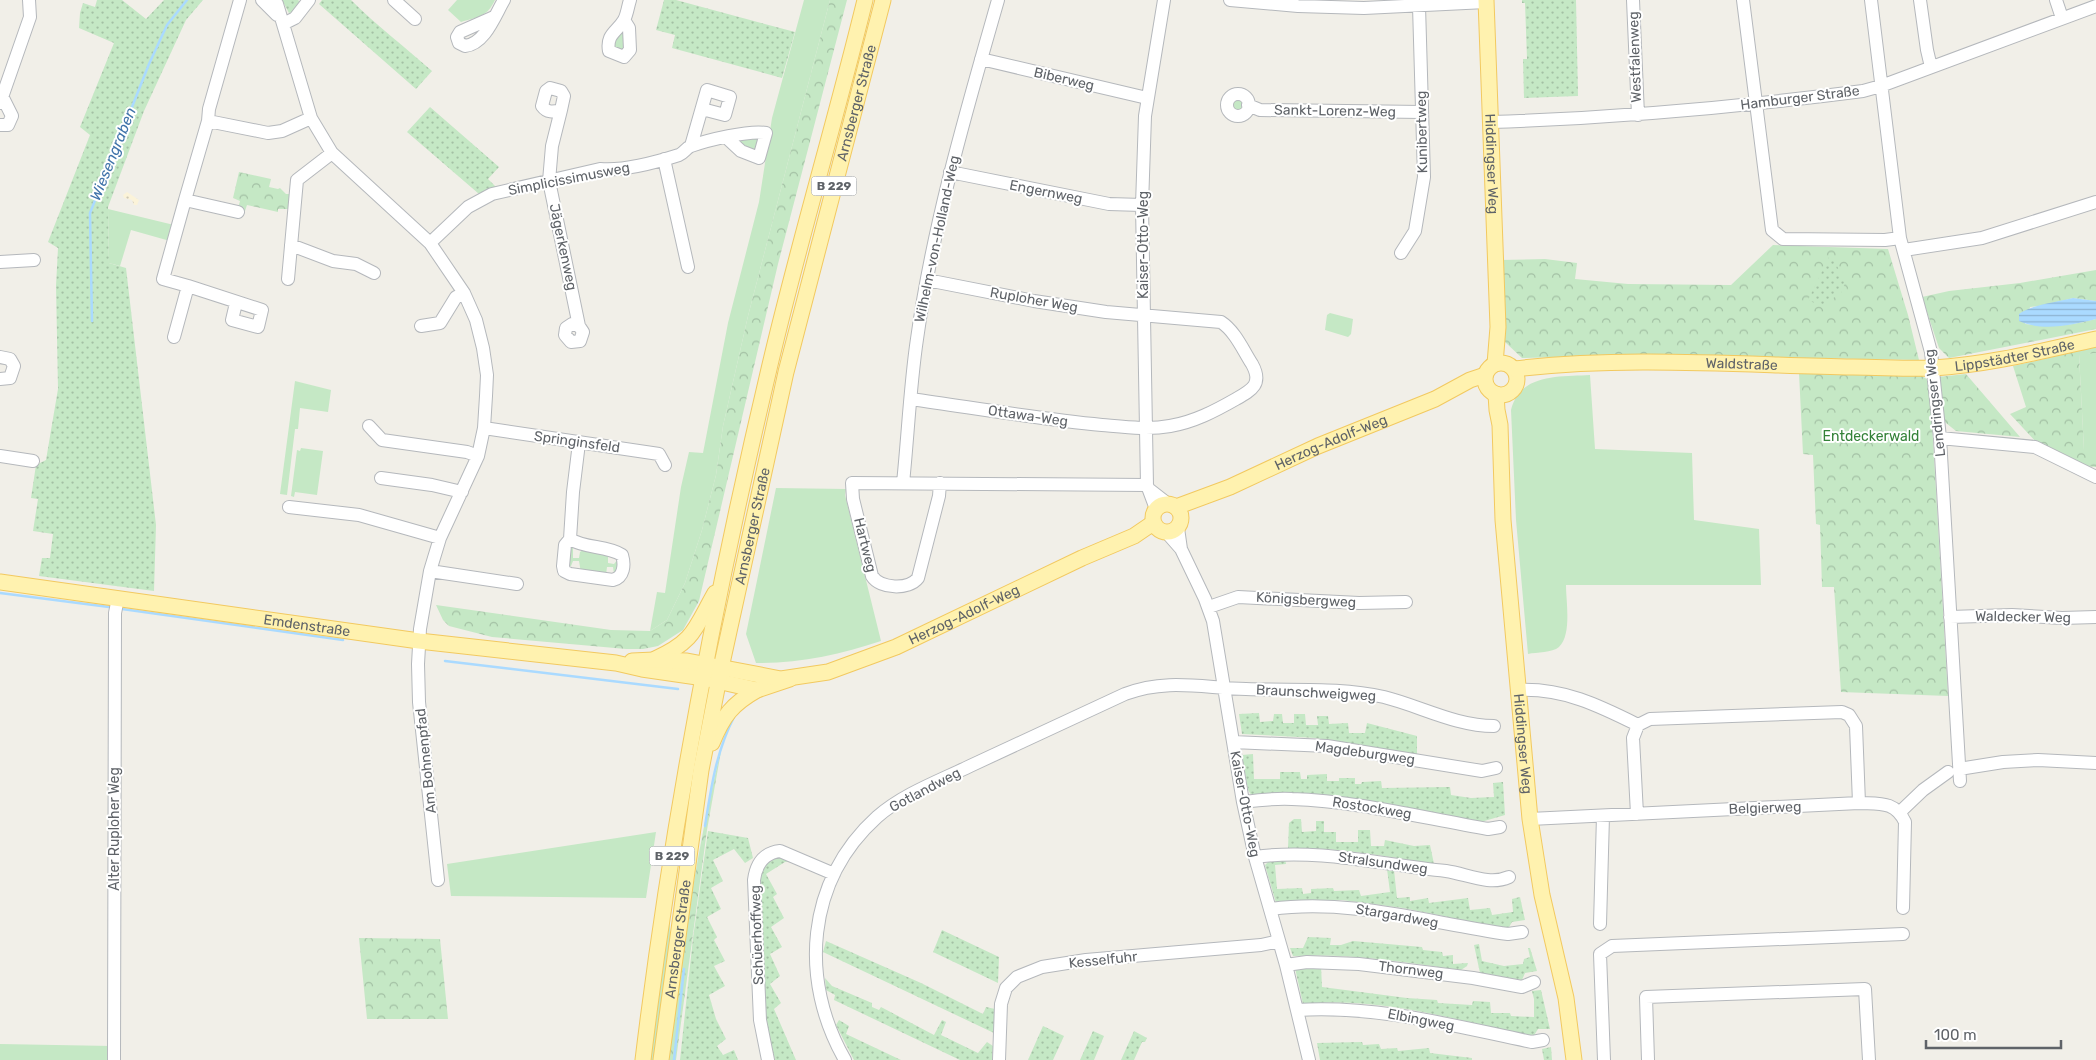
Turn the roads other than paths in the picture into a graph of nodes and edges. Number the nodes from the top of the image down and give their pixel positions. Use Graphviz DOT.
graph roads {
  1 [pos="29,0"];
  2 [pos="240,0"];
  3 [pos="262,0"];
  4 [pos="273,0"];
  5 [pos="309,0"];
  6 [pos="394,0"];
  7 [pos="504,0"];
  8 [pos="630,0"];
  9 [pos="866,0"];
  10 [pos="883,0"];
  11 [pos="998,0"];
  12 [pos="1164,0"];
  13 [pos="1230,0"];
  14 [pos="1633,0"];
  15 [pos="1743,0"];
  16 [pos="1870,0"];
  17 [pos="1920,0"];
  18 [pos="2056,0"];
  19 [pos="1486,1"];
  20 [pos="1364,4"];
  21 [pos="1420,6"];
  22 [pos="2096,6"];
  23 [pos="494,17"];
  24 [pos="2062,18"];
  25 [pos="414,19"];
  26 [pos="624,20"];
  27 [pos="282,21"];
  28 [pos="981,60"];
  29 [pos="1931,67"];
  30 [pos="1881,86"];
  31 [pos="1146,98"];
  32 [pos="1,99"];
  33 [pos="1756,105"];
  34 [pos="1248,106"];
  35 [pos="702,108"];
  36 [pos="561,110"];
  37 [pos="1422,112"];
  38 [pos="1638,115"];
  39 [pos="311,118"];
  40 [pos="208,122"];
  41 [pos="1490,122"];
  42 [pos="0,125"];
  43 [pos="727,138"];
  44 [pos="691,146"];
  45 [pos="332,153"];
  46 [pos="664,159"];
  47 [pos="950,172"];
  48 [pos="549,181"];
  49 [pos="185,200"];
  50 [pos="2096,202"];
  51 [pos="1142,205"];
  52 [pos="238,212"];
  53 [pos="1900,238"];
  54 [pos="430,243"];
  55 [pos="291,245"];
  56 [pos="1904,250"];
  57 [pos="1401,253"];
  58 [pos="34,260"];
  59 [pos="0,262"];
  60 [pos="688,268"];
  61 [pos="374,273"];
  62 [pos="288,279"];
  63 [pos="927,280"];
  64 [pos="188,286"];
  65 [pos="464,293"];
  66 [pos="236,303"];
  67 [pos="1143,315"];
  68 [pos="421,326"];
  69 [pos="579,326"];
  70 [pos="174,337"];
  71 [pos="2096,339"];
  72 [pos="0,357"];
  73 [pos="1933,368"];
  74 [pos="1501,378"];
  75 [pos="0,380"];
  76 [pos="911,398"];
  77 [pos="369,426"];
  78 [pos="484,428"];
  79 [pos="1146,428"];
  80 [pos="1940,438"];
  81 [pos="579,444"];
  82 [pos="0,456"];
  83 [pos="478,456"];
  84 [pos="33,461"];
  85 [pos="665,465"];
  86 [pos="2096,477"];
  87 [pos="382,478"];
  88 [pos="903,482"];
  89 [pos="940,483"];
  90 [pos="1149,487"];
  91 [pos="462,492"];
  92 [pos="288,507"];
  93 [pos="1167,519"];
  94 [pos="440,538"];
  95 [pos="570,539"];
  96 [pos="430,571"];
  97 [pos="0,582"];
  98 [pos="723,582"];
  99 [pos="516,584"];
  100 [pos="118,598"];
  101 [pos="1406,602"];
  102 [pos="1209,607"];
  103 [pos="1950,617"];
  104 [pos="2096,617"];
  105 [pos="419,641"];
  106 [pos="654,660"];
  107 [pos="616,663"];
  108 [pos="712,673"];
  109 [pos="790,679"];
  110 [pos="1224,688"];
  111 [pos="757,690"];
  112 [pos="1518,690"];
  113 [pos="1638,725"];
  114 [pos="1494,726"];
  115 [pos="1233,742"];
  116 [pos="2096,763"];
  117 [pos="1496,768"];
  118 [pos="701,770"];
  119 [pos="1956,774"];
  120 [pos="1243,802"];
  121 [pos="1859,803"];
  122 [pos="1900,812"];
  123 [pos="1638,814"];
  124 [pos="1603,816"];
  125 [pos="1530,819"];
  126 [pos="1500,826"];
  127 [pos="1255,857"];
  128 [pos="834,874"];
  129 [pos="1509,877"];
  130 [pos="438,880"];
  131 [pos="1903,908"];
  132 [pos="1271,910"];
  133 [pos="1600,924"];
  134 [pos="1522,932"];
  135 [pos="1903,934"];
  136 [pos="1279,941"];
  137 [pos="1286,965"];
  138 [pos="1534,982"];
  139 [pos="1297,1010"];
  140 [pos="1544,1040"];
  141 [pos="114,1060"];
  142 [pos="643,1060"];
  143 [pos="661,1060"];
  144 [pos="768,1060"];
  145 [pos="845,1060"];
  146 [pos="999,1060"];
  147 [pos="1308,1060"];
  148 [pos="1574,1060"];
  149 [pos="1604,1060"];
  150 [pos="1648,1060"];
  151 [pos="1869,1060"];
  1 -- 32 [label="street"];
  2 -- 40 [label="street"];
  3 -- 27 [label="street"];
  4 -- 27 [label="street, Am Bohnenpfad"];
  5 -- 27 [label="street"];
  6 -- 25 [label="street"];
  7 -- 23 [label="street"];
  8 -- 26 [label="street"];
  9 -- 98 [label="main road, Arnsberger Straße / B 229"];
  10 -- 108 [label="main road, Arnsberger Straße / B 229"];
  11 -- 28 [label="street, Wilhelm-von-Holland-Weg"];
  12 -- 31 [label="street, Kaiser-Otto-Weg"];
  13 -- 20 [label="street"];
  14 -- 38 [label="street, Westfalenweg"];
  15 -- 33 [label="street"];
  16 -- 30 [label="street, Lendringser Weg"];
  17 -- 29 [label="street"];
  18 -- 24 [label="street"];
  19 -- 21 [label="street"];
  19 -- 41 [label="main road, Hiddingser Weg"];
  20 -- 21 [label="street"];
  21 -- 37 [label="street, Kunibertweg"];
  22 -- 24 [label="street, Hamburger Straße"];
  24 -- 29 [label="street, Hamburger Straße"];
  27 -- 39 [label="street, Am Bohnenpfad"];
  28 -- 31 [label="street, Biberweg"];
  28 -- 47 [label="street, Wilhelm-von-Holland-Weg"];
  29 -- 30 [label="street, Hamburger Straße"];
  30 -- 33 [label="street, Hamburger Straße"];
  30 -- 53 [label="street, Lendringser Weg"];
  31 -- 51 [label="street, Kaiser-Otto-Weg"];
  32 -- 42 [label="street"];
  33 -- 38 [label="street, Hamburger Straße"];
  33 -- 53 [label="street"];
  34 -- 37 [label="street, Sankt-Lorenz-Weg"];
  35 -- 44 [label="street"];
  36 -- 48 [label="street, Jägerkenweg"];
  37 -- 57 [label="street, Kunibertweg"];
  38 -- 41 [label="street, Hamburger Straße"];
  39 -- 40 [label="street"];
  39 -- 45 [label="street, Am Bohnenpfad"];
  40 -- 49 [label="street"];
  41 -- 74 [label="main road, Hiddingser Weg"];
  43 -- 44 [label="street, Simplicissimusweg"];
  44 -- 46 [label="street, Simplicissimusweg"];
  45 -- 54 [label="street, Am Bohnenpfad"];
  45 -- 55 [label="street"];
  46 -- 48 [label="street, Simplicissimusweg"];
  46 -- 60 [label="street"];
  47 -- 51 [label="street, Engernweg"];
  47 -- 63 [label="street, Wilhelm-von-Holland-Weg"];
  48 -- 54 [label="street, Simplicissimusweg"];
  48 -- 69 [label="street, Jägerkenweg"];
  49 -- 52 [label="street"];
  49 -- 64 [label="street"];
  50 -- 56 [label="street"];
  51 -- 67 [label="street, Kaiser-Otto-Weg"];
  53 -- 56 [label="street, Lendringser Weg"];
  54 -- 65 [label="street, Am Bohnenpfad"];
  55 -- 61 [label="street"];
  55 -- 62 [label="street"];
  56 -- 73 [label="street, Lendringser Weg"];
  58 -- 59 [label="street"];
  63 -- 67 [label="street, Ruploher Weg"];
  63 -- 76 [label="street, Wilhelm-von-Holland-Weg"];
  64 -- 66 [label="street"];
  64 -- 70 [label="street"];
  65 -- 68 [label="street"];
  65 -- 78 [label="street, Am Bohnenpfad"];
  67 -- 79 [label="street, Kaiser-Otto-Weg"];
  67 -- 79 [label="street, Ruploher Weg"];
  71 -- 73 [label="main road, Lippstädter Straße"];
  72 -- 75 [label="street"];
  73 -- 74 [label="main road, Waldstraße"];
  73 -- 80 [label="street, Lendringser Weg"];
  74 -- 93 [label="main road, Herzog-Adolf-Weg"];
  74 -- 112 [label="main road, Hiddingser Weg"];
  76 -- 79 [label="street, Ottawa-Weg"];
  76 -- 88 [label="street, Wilhelm-von-Holland-Weg"];
  77 -- 83 [label="street"];
  78 -- 81 [label="street, Springinsfeld"];
  78 -- 83 [label="street, Am Bohnenpfad"];
  79 -- 90 [label="street, Kaiser-Otto-Weg"];
  80 -- 86 [label="street"];
  80 -- 103 [label="street, Lendringser Weg"];
  81 -- 85 [label="street, Springinsfeld"];
  81 -- 95 [label="street"];
  82 -- 84 [label="street"];
  83 -- 91 [label="street, Am Bohnenpfad"];
  87 -- 91 [label="street"];
  88 -- 89 [label="street, Hartweg"];
  88 -- 89 [label="street, Hartweg"];
  89 -- 90 [label="street, Hartweg"];
  90 -- 93 [label="street, Kaiser-Otto-Weg"];
  91 -- 94 [label="street, Am Bohnenpfad"];
  92 -- 94 [label="street"];
  93 -- 102 [label="street, Kaiser-Otto-Weg"];
  93 -- 109 [label="main road, Herzog-Adolf-Weg"];
  94 -- 96 [label="street, Am Bohnenpfad"];
  95 -- 95 [label="street"];
  96 -- 99 [label="street"];
  96 -- 105 [label="street, Am Bohnenpfad"];
  97 -- 100 [label="main road, Emdenstraße"];
  98 -- 106 [label="main road"];
  98 -- 108 [label="main road, Arnsberger Straße / B 229"];
  100 -- 105 [label="main road, Emdenstraße"];
  100 -- 141 [label="street, Alter Ruploher Weg"];
  101 -- 102 [label="street, Königsbergweg"];
  102 -- 110 [label="street, Kaiser-Otto-Weg"];
  103 -- 104 [label="street, Waldecker Weg"];
  103 -- 119 [label="street, Lendringser Weg"];
  105 -- 107 [label="main road, Emdenstraße"];
  105 -- 130 [label="street, Am Bohnenpfad"];
  106 -- 107 [label="main road, Emdenstraße"];
  106 -- 108 [label="main road, Emdenstraße"];
  107 -- 108 [label="main road, Emdenstraße"];
  108 -- 109 [label="main road, Herzog-Adolf-Weg"];
  108 -- 111 [label="main road"];
  108 -- 118 [label="main road, Arnsberger Straße / B 229"];
  108 -- 142 [label="main road, Arnsberger Straße / B 229"];
  109 -- 111 [label="main road, Herzog-Adolf-Weg"];
  110 -- 114 [label="street, Braunschweigweg"];
  110 -- 115 [label="street, Kaiser-Otto-Weg"];
  110 -- 128 [label="street, Gotlandweg"];
  111 -- 118 [label="main road, Herzog-Adolf-Weg"];
  112 -- 113 [label="street"];
  112 -- 125 [label="main road, Hiddingser Weg"];
  113 -- 121 [label="street"];
  113 -- 123 [label="street"];
  115 -- 117 [label="street, Magdeburgweg"];
  115 -- 120 [label="street, Kaiser-Otto-Weg"];
  116 -- 119 [label="street"];
  118 -- 143 [label="main road, Arnsberger Straße / B 229"];
  119 -- 122 [label="street"];
  120 -- 126 [label="street, Rostockweg"];
  120 -- 127 [label="street, Kaiser-Otto-Weg"];
  121 -- 122 [label="street, Belgierweg"];
  121 -- 123 [label="street, Belgierweg"];
  122 -- 131 [label="street"];
  123 -- 124 [label="street, Belgierweg"];
  124 -- 125 [label="street, Belgierweg"];
  124 -- 133 [label="street"];
  125 -- 148 [label="main road, Hiddingser Weg"];
  127 -- 129 [label="street, Stralsundweg"];
  127 -- 132 [label="street, Kaiser-Otto-Weg"];
  128 -- 144 [label="street, Schüerhoffweg"];
  128 -- 145 [label="street, Gotlandweg"];
  132 -- 134 [label="street, Stargardweg"];
  132 -- 136 [label="street, Kaiser-Otto-Weg"];
  135 -- 149 [label="street"];
  136 -- 137 [label="street, Kaiser-Otto-Weg"];
  136 -- 146 [label="street, Kesselfuhr"];
  137 -- 138 [label="street, Thornweg"];
  137 -- 139 [label="street, Kaiser-Otto-Weg"];
  139 -- 140 [label="street, Elbingweg"];
  139 -- 147 [label="street, Kaiser-Otto-Weg"];
  150 -- 151 [label="street"];
}
